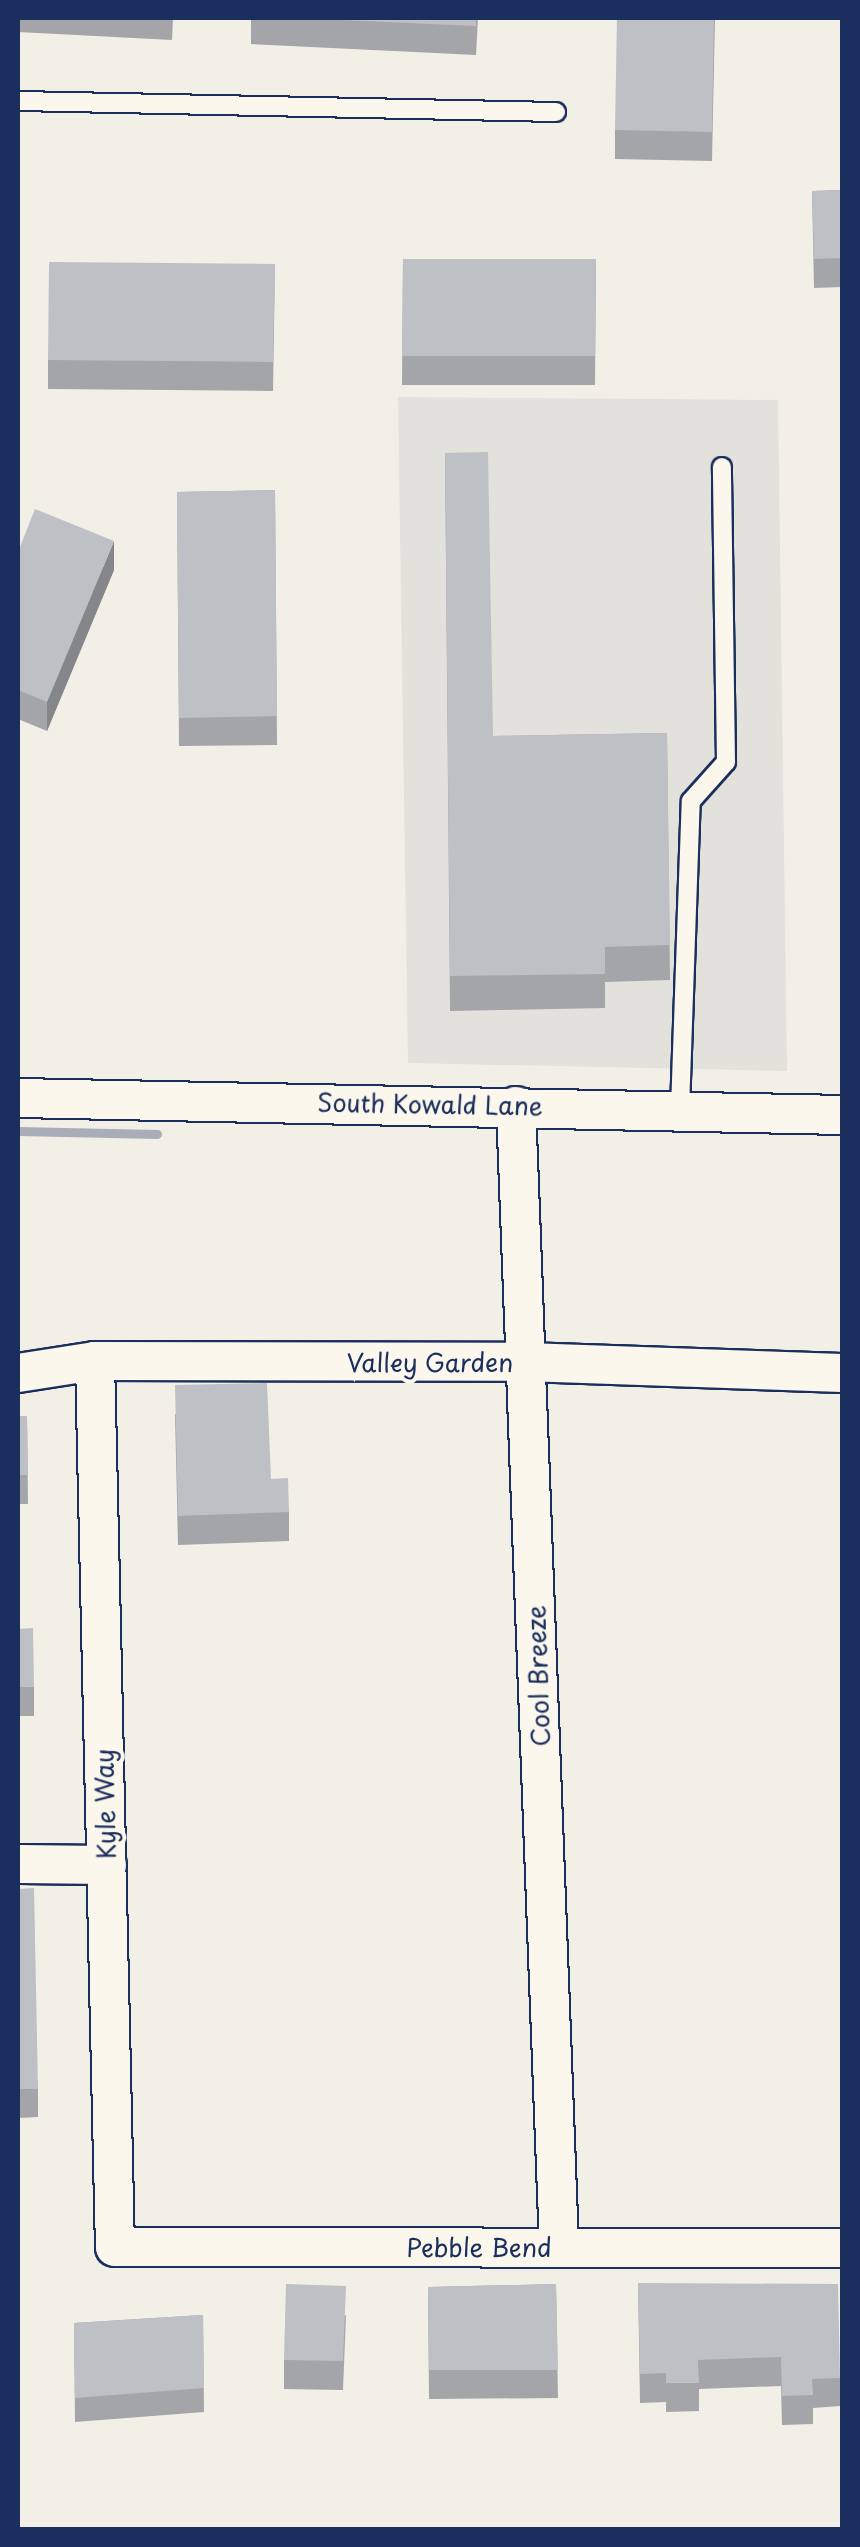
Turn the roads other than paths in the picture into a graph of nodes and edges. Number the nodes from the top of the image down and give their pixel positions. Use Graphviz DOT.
graph roads {
  1 [pos="18,101"];
  2 [pos="556,112"];
  3 [pos="722,467"];
  4 [pos="18,1098"];
  5 [pos="516,1106"];
  6 [pos="680,1109"];
  7 [pos="842,1115"];
  8 [pos="95,1361"];
  9 [pos="526,1362"];
  10 [pos="18,1373"];
  11 [pos="842,1373"];
  12 [pos="18,1864"];
  13 [pos="106,1865"];
  14 [pos="115,2247"];
  15 [pos="559,2247"];
  16 [pos="842,2248"];
  1 -- 2 [label="lane"];
  3 -- 6 [label="lane"];
  4 -- 5 [label="street, South Kowald Lane"];
  5 -- 6 [label="street, South Kowald Lane"];
  5 -- 9 [label="street, Cool Breeze"];
  6 -- 7 [label="street, South Kowald Lane"];
  8 -- 9 [label="street, Valley Garden"];
  8 -- 10 [label="street, Valley Garden"];
  8 -- 13 [label="street, Kyle Way"];
  9 -- 11 [label="street, Valley Garden"];
  9 -- 15 [label="street, Cool Breeze"];
  12 -- 13 [label="street"];
  13 -- 14 [label="street, Kyle Way"];
  14 -- 15 [label="street, Pebble Bend"];
  15 -- 16 [label="street, Pebble Bend"];
}
